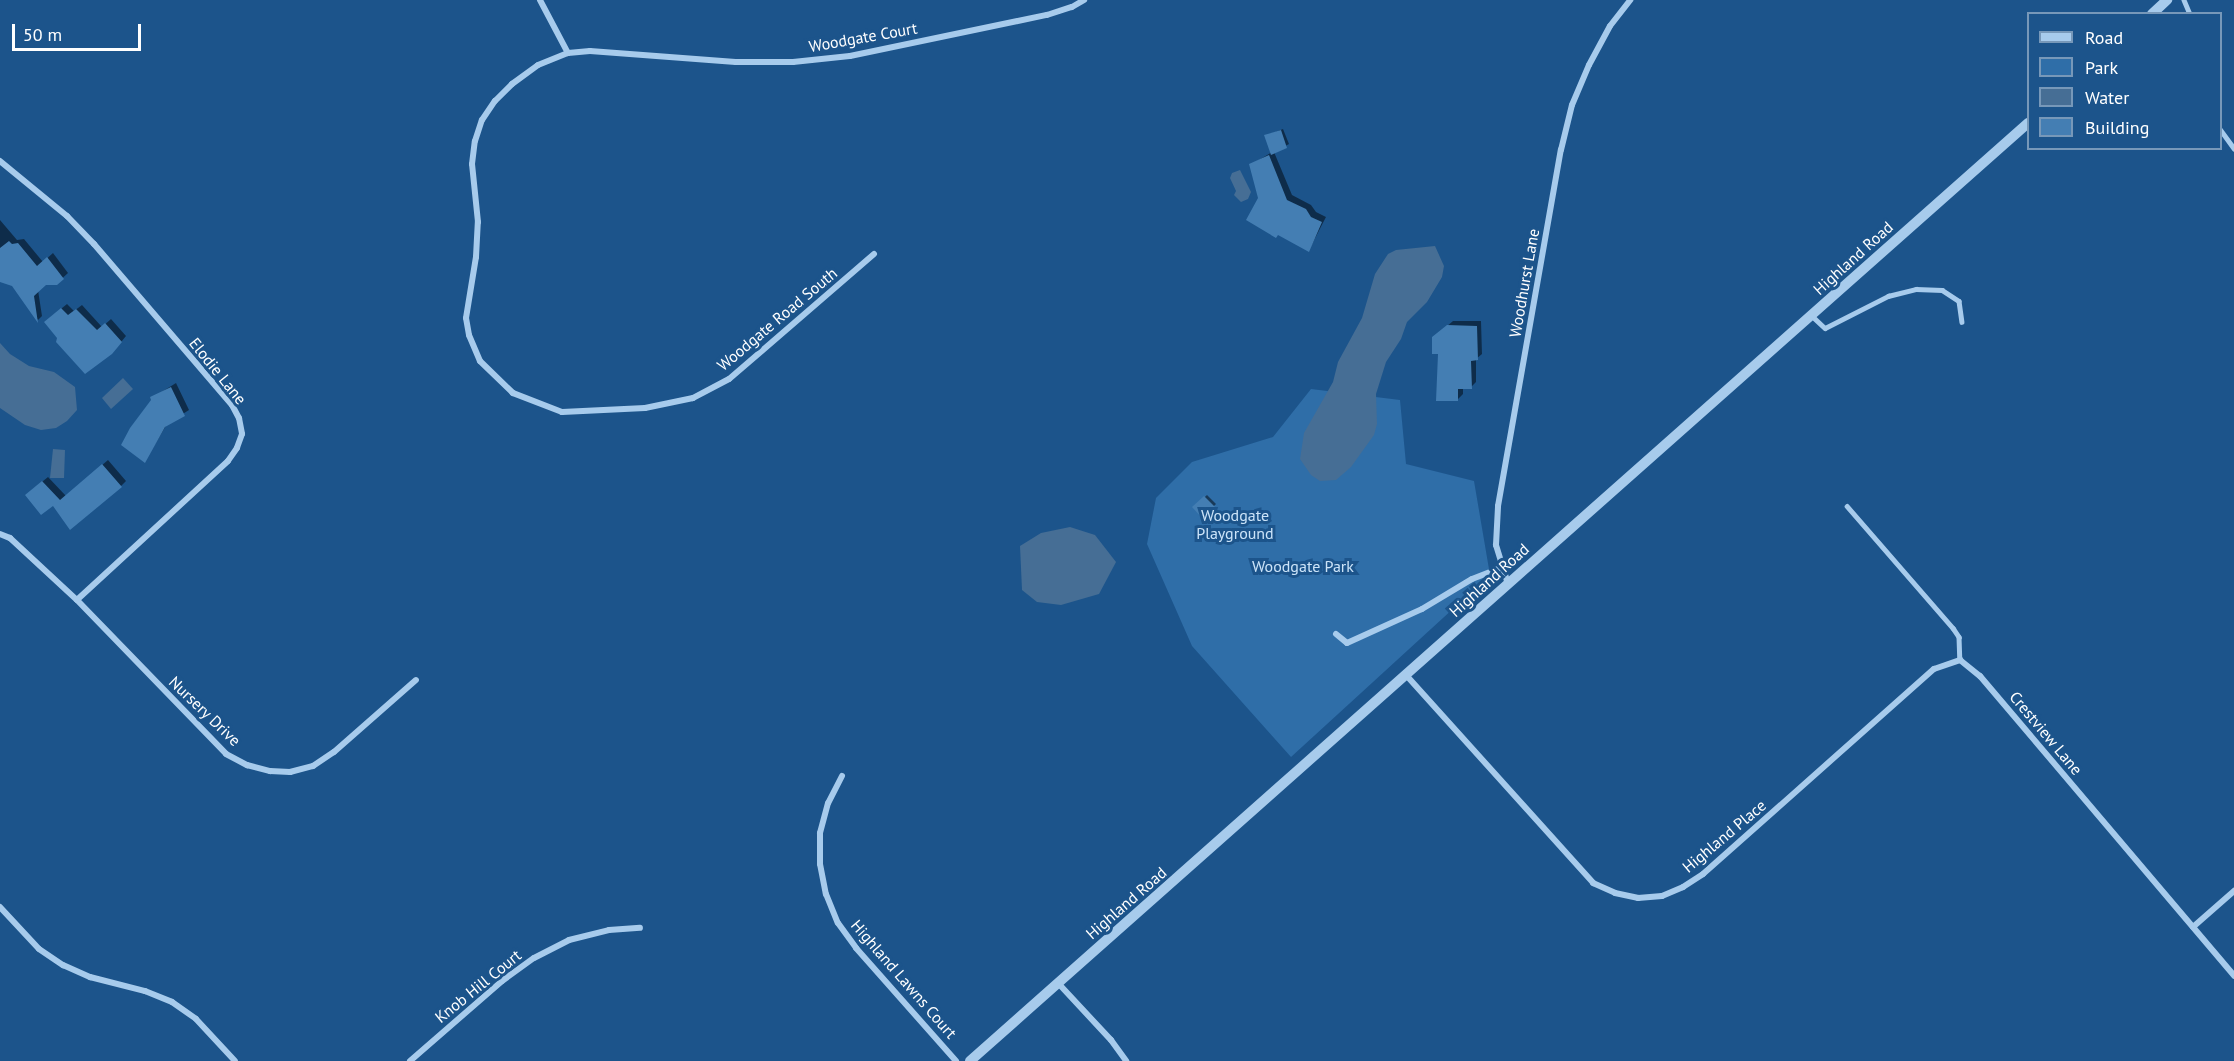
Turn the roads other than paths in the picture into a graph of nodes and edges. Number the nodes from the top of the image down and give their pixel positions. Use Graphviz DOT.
graph roads {
  1 [pos="540,0"];
  2 [pos="1084,0"];
  3 [pos="1630,0"];
  4 [pos="2167,0"];
  5 [pos="2154,12"];
  6 [pos="568,53"];
  7 [pos="2027,124"];
  8 [pos="2222,132"];
  9 [pos="2234,148"];
  10 [pos="0,161"];
  11 [pos="874,254"];
  12 [pos="1811,315"];
  13 [pos="1962,322"];
  14 [pos="1848,506"];
  15 [pos="0,534"];
  16 [pos="1503,567"];
  17 [pos="1508,584"];
  18 [pos="77,600"];
  19 [pos="1336,634"];
  20 [pos="1960,660"];
  21 [pos="1406,675"];
  22 [pos="417,680"];
  23 [pos="842,776"];
  24 [pos="2234,891"];
  25 [pos="0,907"];
  26 [pos="2193,927"];
  27 [pos="640,928"];
  28 [pos="2234,976"];
  29 [pos="1058,983"];
  30 [pos="235,1061"];
  31 [pos="410,1061"];
  32 [pos="956,1061"];
  33 [pos="970,1061"];
  34 [pos="1126,1061"];
  1 -- 6 [label="street"];
  2 -- 6 [label="street, Woodgate Court"];
  3 -- 16 [label="street, Woodhurst Lane"];
  4 -- 5 [label="street"];
  6 -- 11 [label="street, Woodgate Road South"];
  7 -- 12 [label="street, Highland Road"];
  8 -- 9 [label="lane"];
  10 -- 18 [label="street, Elodie Lane"];
  12 -- 13 [label="lane"];
  12 -- 17 [label="street, Highland Road"];
  14 -- 20 [label="lane"];
  15 -- 18 [label="street, Nursery Drive"];
  16 -- 17 [label="street, Woodhurst Lane"];
  16 -- 19 [label="street"];
  17 -- 21 [label="street, Highland Road"];
  18 -- 22 [label="street, Nursery Drive"];
  20 -- 21 [label="street, Highland Place"];
  20 -- 26 [label="street, Crestview Lane"];
  21 -- 29 [label="street, Highland Road"];
  23 -- 32 [label="street, Highland Lawns Court"];
  24 -- 26 [label="street"];
  25 -- 30 [label="street"];
  26 -- 28 [label="street, Crestview Lane"];
  27 -- 31 [label="street, Knob Hill Court"];
  29 -- 33 [label="street, Highland Road"];
  29 -- 34 [label="street"];
}
